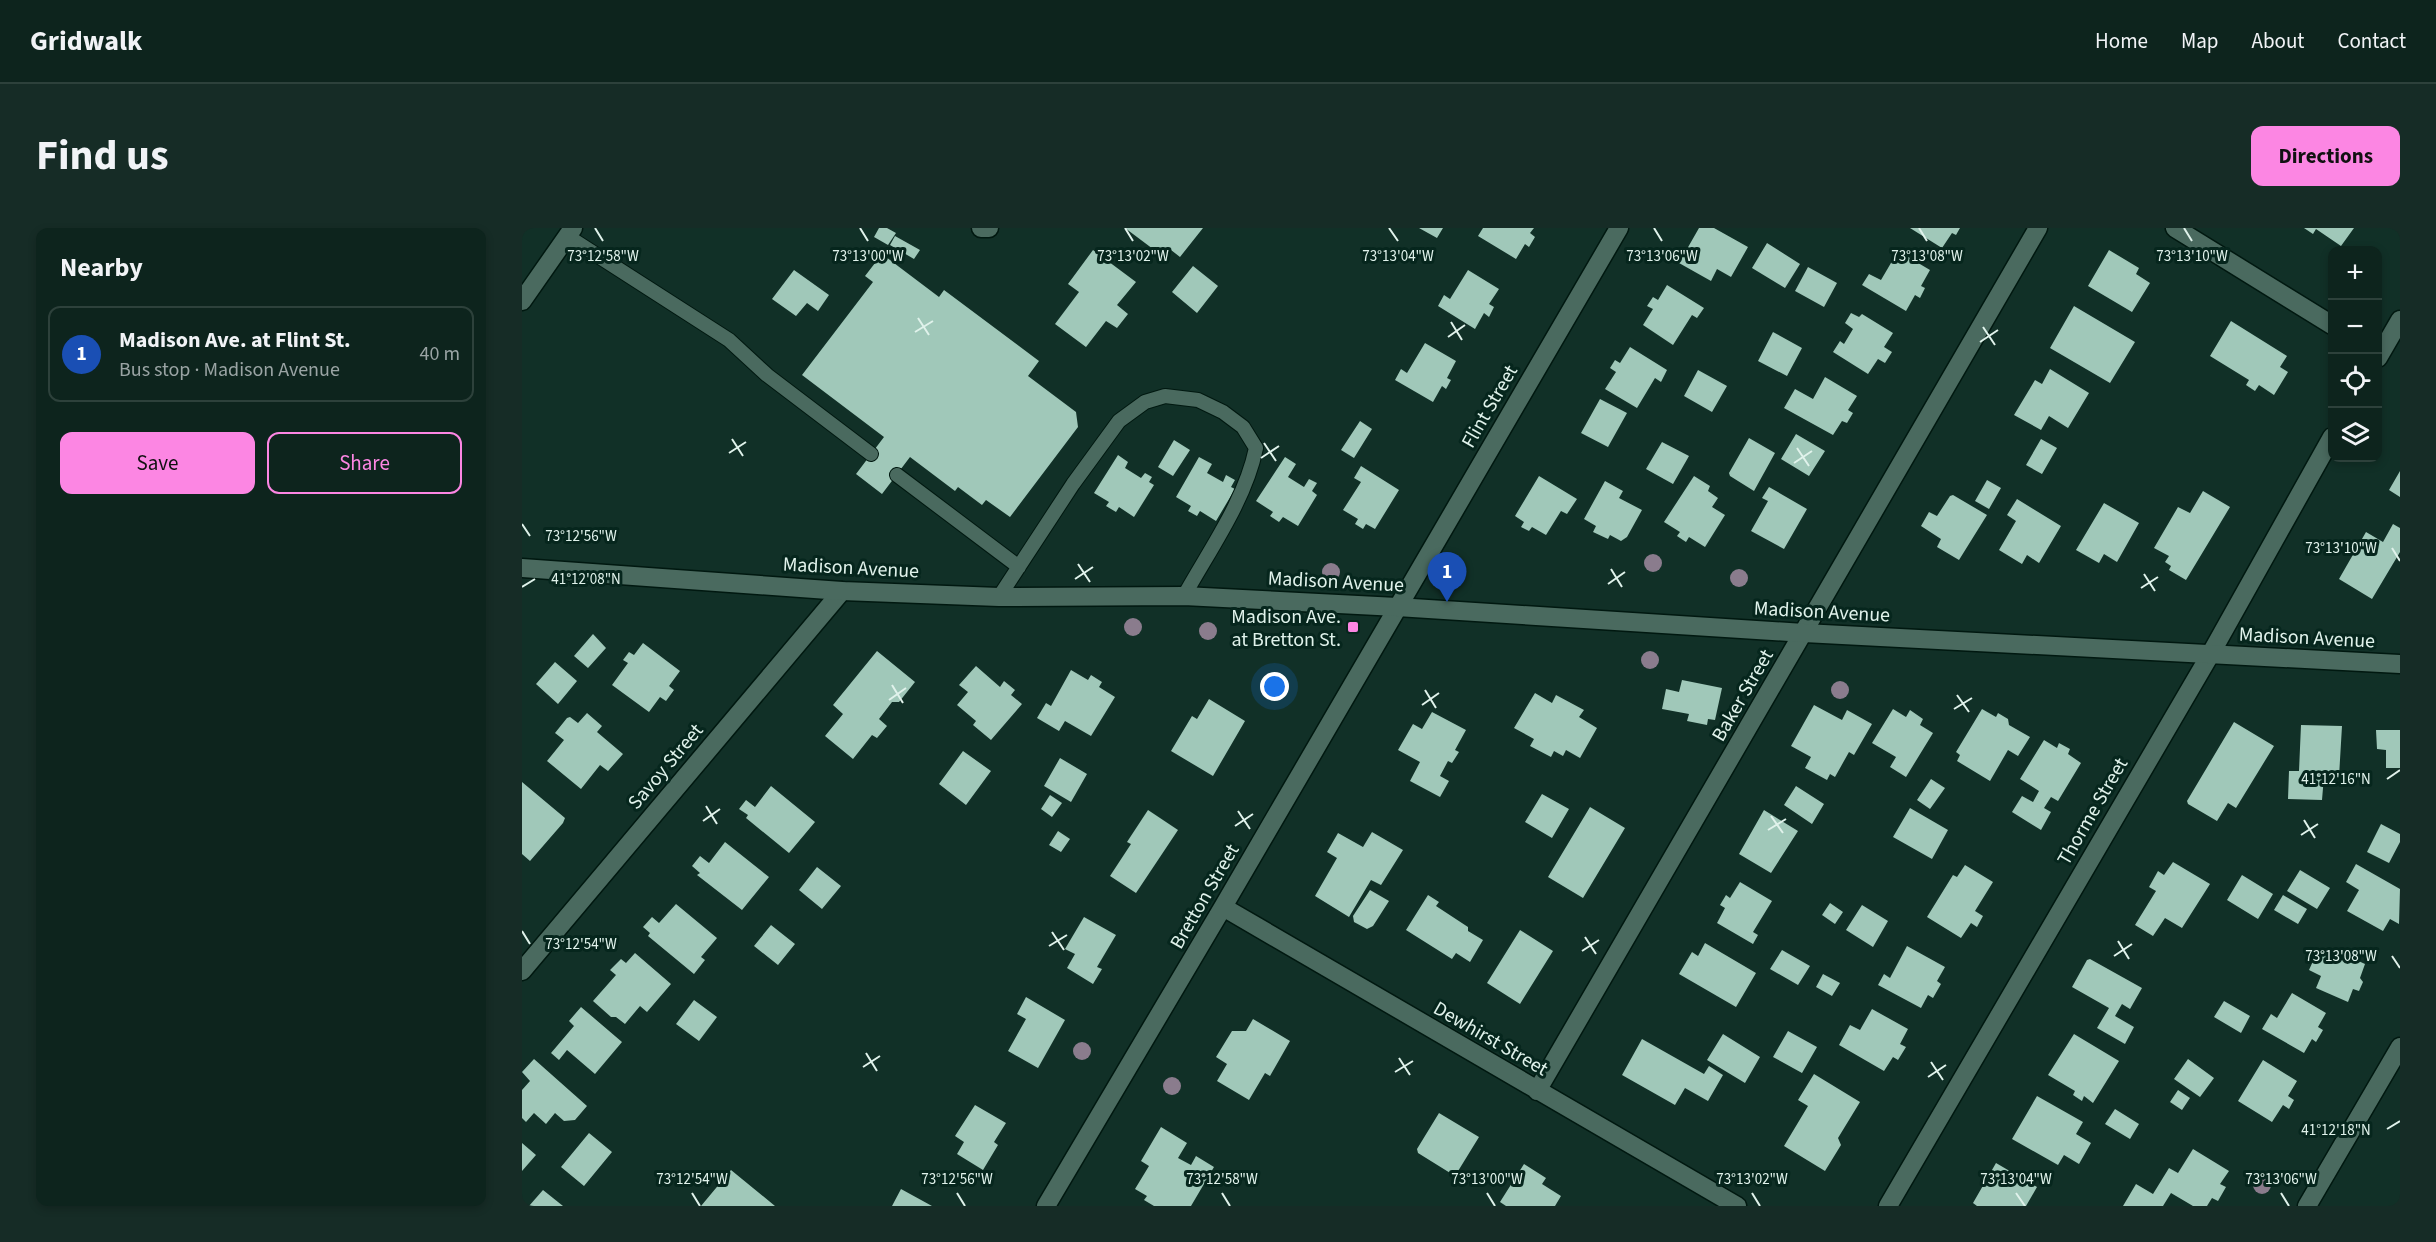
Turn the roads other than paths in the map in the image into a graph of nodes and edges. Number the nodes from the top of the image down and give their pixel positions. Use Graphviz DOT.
graph roads {
  1 [pos="981,228"];
  2 [pos="989,228"];
  3 [pos="1619,228"];
  4 [pos="2037,228"];
  5 [pos="2175,228"];
  6 [pos="570,232"];
  7 [pos="522,302"];
  8 [pos="2400,320"];
  9 [pos="2328,323"];
  10 [pos="2379,354"];
  11 [pos="2328,445"];
  12 [pos="871,454"];
  13 [pos="897,475"];
  14 [pos="1019,567"];
  15 [pos="522,568"];
  16 [pos="842,591"];
  17 [pos="1184,596"];
  18 [pos="999,597"];
  19 [pos="1397,607"];
  20 [pos="1804,633"];
  21 [pos="2210,655"];
  22 [pos="2400,664"];
  23 [pos="1223,908"];
  24 [pos="522,971"];
  25 [pos="2400,1047"];
  26 [pos="1537,1090"];
  27 [pos="1046,1206"];
  28 [pos="1737,1206"];
  29 [pos="1888,1206"];
  30 [pos="2307,1206"];
  1 -- 2 [label="street"];
  3 -- 19 [label="street, Flint Street"];
  4 -- 20 [label="street, Baker Street"];
  5 -- 9 [label="street"];
  6 -- 7 [label="street"];
  6 -- 12 [label="lane"];
  8 -- 10 [label="street"];
  11 -- 21 [label="street, Thorme Street"];
  13 -- 14 [label="lane"];
  14 -- 17 [label="lane"];
  14 -- 18 [label="lane"];
  15 -- 16 [label="street, Madison Avenue"];
  16 -- 18 [label="street, Madison Avenue"];
  16 -- 24 [label="street, Savoy Street"];
  17 -- 18 [label="street, Madison Avenue"];
  17 -- 19 [label="street, Madison Avenue"];
  19 -- 20 [label="street, Madison Avenue"];
  19 -- 23 [label="street, Bretton Street"];
  20 -- 21 [label="street, Madison Avenue"];
  20 -- 26 [label="street, Baker Street"];
  21 -- 22 [label="street, Madison Avenue"];
  21 -- 29 [label="street, Thorme Street"];
  23 -- 26 [label="street, Dewhirst Street"];
  23 -- 27 [label="street, Bretton Street"];
  25 -- 30 [label="street"];
  26 -- 28 [label="street, Dewhirst Street"];
}
